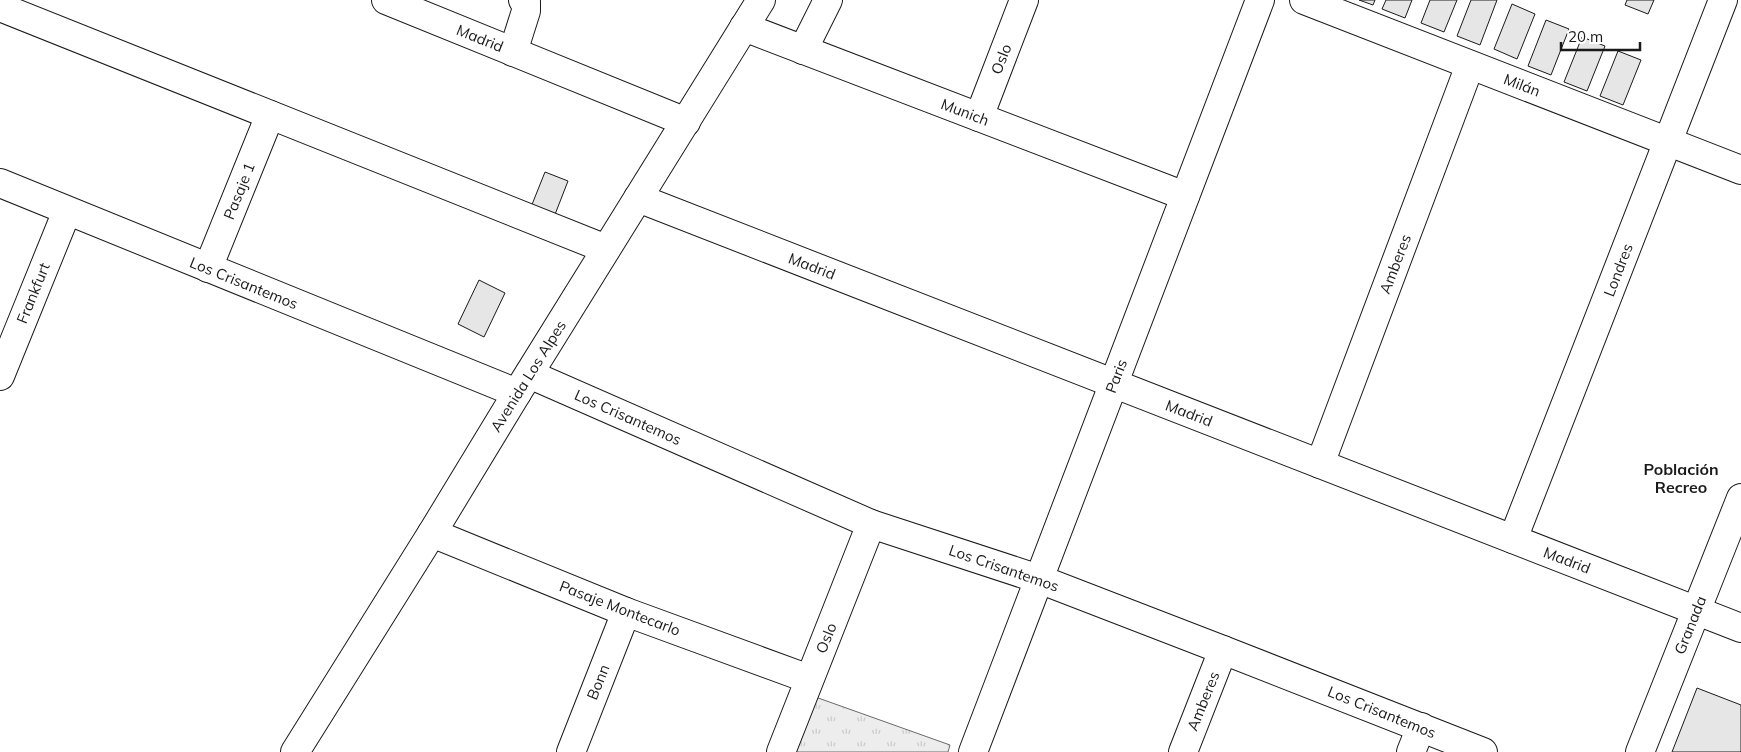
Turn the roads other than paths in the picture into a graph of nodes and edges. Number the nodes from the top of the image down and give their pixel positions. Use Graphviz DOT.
graph roads {
  1 [pos="386,0"];
  2 [pos="523,0"];
  3 [pos="761,0"];
  4 [pos="828,0"];
  5 [pos="1024,0"];
  6 [pos="1260,0"];
  7 [pos="1304,0"];
  8 [pos="1723,0"];
  9 [pos="0,7"];
  10 [pos="425,7"];
  11 [pos="744,27"];
  12 [pos="803,50"];
  13 [pos="513,52"];
  14 [pos="1470,65"];
  15 [pos="270,114"];
  16 [pos="978,117"];
  17 [pos="686,122"];
  18 [pos="1668,142"];
  19 [pos="1741,170"];
  20 [pos="0,183"];
  21 [pos="1185,196"];
  22 [pos="638,198"];
  23 [pos="67,210"];
  24 [pos="606,249"];
  25 [pos="208,268"];
  26 [pos="0,376"];
  27 [pos="523,383"];
  28 [pos="1114,384"];
  29 [pos="1320,464"];
  30 [pos="1741,498"];
  31 [pos="871,524"];
  32 [pos="432,533"];
  33 [pos="1513,539"];
  34 [pos="1039,579"];
  35 [pos="1696,611"];
  36 [pos="626,612"];
  37 [pos="1741,628"];
  38 [pos="1224,650"];
  39 [pos="809,679"];
  40 [pos="1421,727"];
  41 [pos="295,752"];
  42 [pos="571,752"];
  43 [pos="781,752"];
  44 [pos="973,752"];
  45 [pos="1183,752"];
  46 [pos="1411,752"];
  47 [pos="1483,752"];
  48 [pos="1640,752"];
  1 -- 10 [label="street, Madrid"];
  2 -- 13 [label="street"];
  3 -- 11 [label="street, Avenida Los Alpes"];
  4 -- 12 [label="street"];
  5 -- 16 [label="street, Oslo"];
  6 -- 21 [label="street, Paris"];
  7 -- 14 [label="street, Milán"];
  8 -- 18 [label="street, Londres"];
  9 -- 15 [label="street"];
  10 -- 13 [label="street, Madrid"];
  11 -- 12 [label="street, Munich"];
  11 -- 17 [label="street, Avenida Los Alpes"];
  12 -- 16 [label="street, Munich"];
  13 -- 17 [label="street, Madrid"];
  14 -- 18 [label="street, Milán"];
  14 -- 29 [label="street, Amberes"];
  15 -- 24 [label="street"];
  15 -- 25 [label="street, Pasaje 1"];
  16 -- 21 [label="street, Munich"];
  17 -- 22 [label="street, Avenida Los Alpes"];
  18 -- 19 [label="street, Milán"];
  18 -- 33 [label="street, Londres"];
  20 -- 23 [label="street, Los Crisantemos"];
  21 -- 28 [label="street, Paris"];
  22 -- 24 [label="street, Avenida Los Alpes"];
  22 -- 28 [label="street, Madrid"];
  23 -- 25 [label="street, Los Crisantemos"];
  23 -- 26 [label="street, Frankfurt"];
  24 -- 27 [label="street, Avenida Los Alpes"];
  25 -- 27 [label="street, Los Crisantemos"];
  27 -- 31 [label="street, Los Crisantemos"];
  27 -- 32 [label="street, Avenida Los Alpes"];
  28 -- 29 [label="street, Madrid"];
  28 -- 34 [label="street, Paris"];
  29 -- 33 [label="street, Madrid"];
  30 -- 35 [label="street, Granada"];
  31 -- 34 [label="street, Los Crisantemos"];
  31 -- 39 [label="street, Oslo"];
  32 -- 36 [label="street, Pasaje Montecarlo"];
  32 -- 41 [label="street, Avenida Los Alpes"];
  33 -- 35 [label="street, Madrid"];
  34 -- 38 [label="street, Los Crisantemos"];
  34 -- 44 [label="street, Paris"];
  35 -- 37 [label="street, Madrid"];
  35 -- 48 [label="street, Granada"];
  36 -- 39 [label="street, Pasaje Montecarlo"];
  36 -- 42 [label="street, Bonn"];
  38 -- 40 [label="street, Los Crisantemos"];
  38 -- 45 [label="street, Amberes"];
  39 -- 43 [label="street, Oslo"];
  40 -- 46 [label="street"];
  40 -- 47 [label="street, Los Crisantemos"];
}
